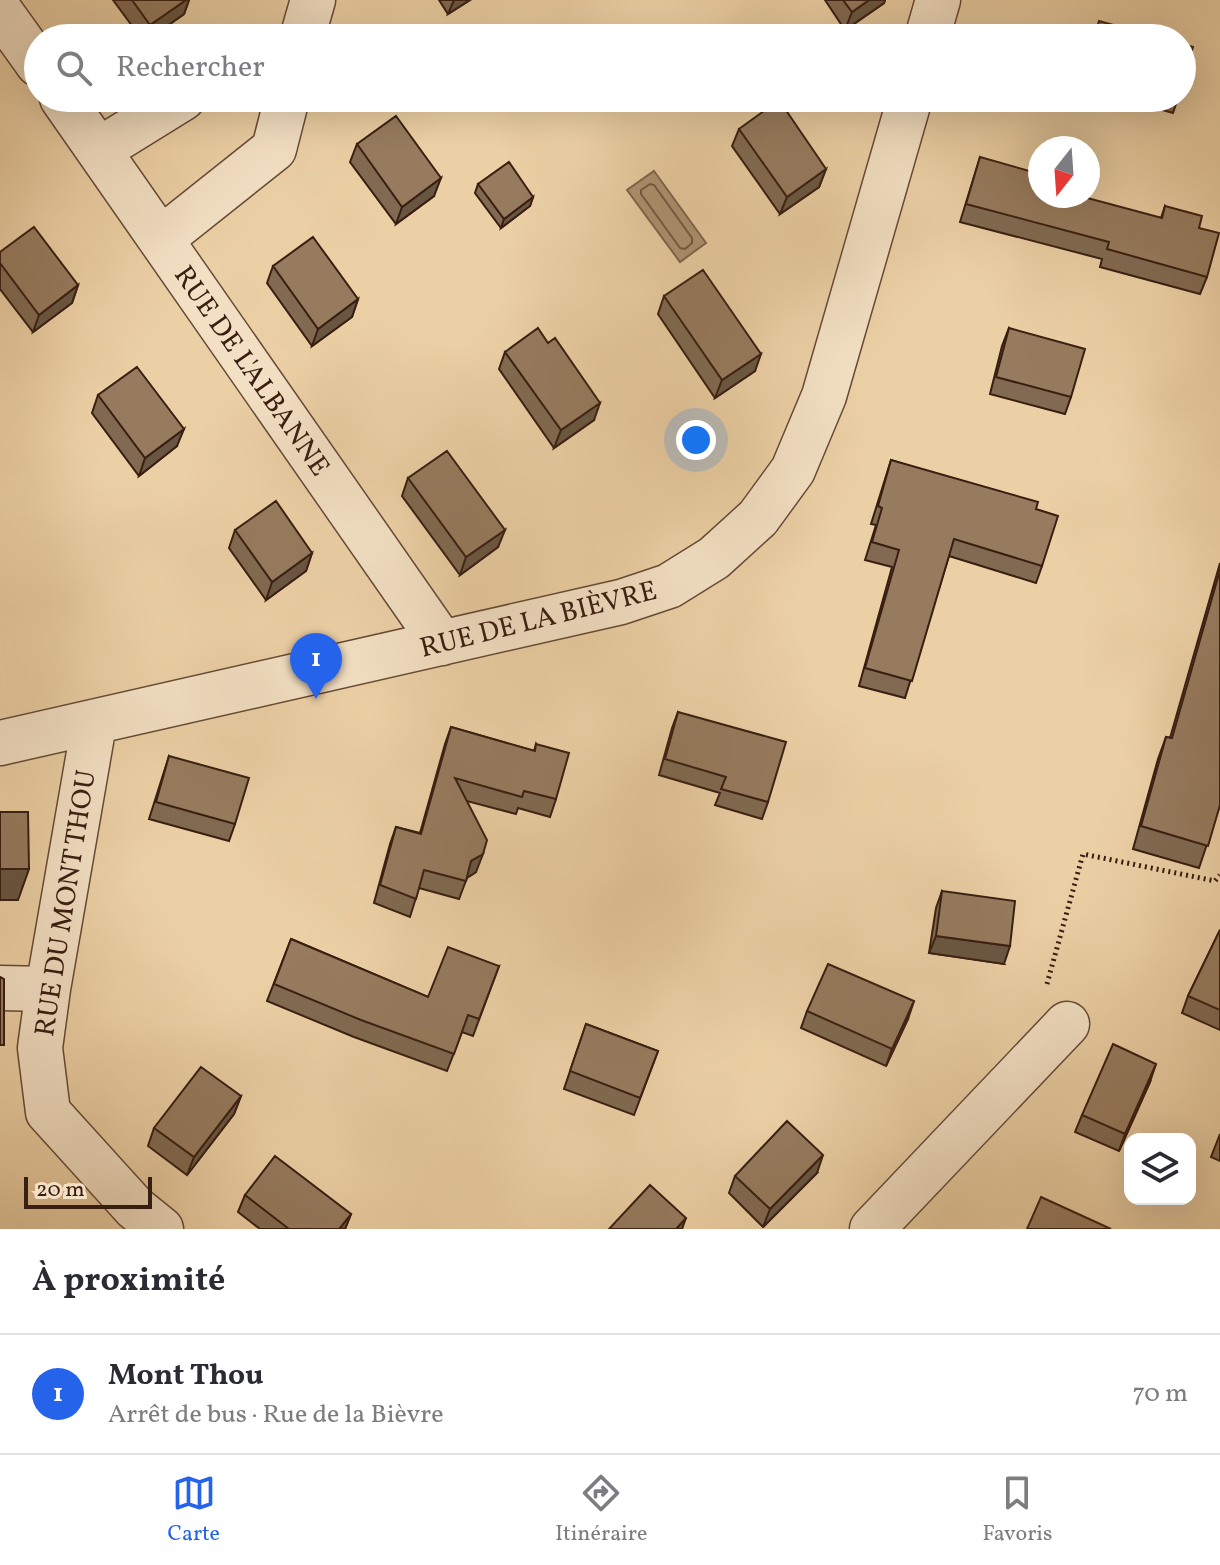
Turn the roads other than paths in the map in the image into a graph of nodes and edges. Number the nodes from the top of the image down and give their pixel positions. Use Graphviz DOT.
graph roads {
  1 [pos="938,0"];
  2 [pos="0,11"];
  3 [pos="931,24"];
  4 [pos="24,44"];
  5 [pos="72,112"];
  6 [pos="160,112"];
  7 [pos="283,112"];
  8 [pos="906,112"];
  9 [pos="99,150"];
  10 [pos="161,239"];
  11 [pos="442,643"];
  12 [pos="94,724"];
  13 [pos="0,743"];
  14 [pos="0,988"];
  15 [pos="48,989"];
  16 [pos="1067,1024"];
  17 [pos="137,1224"];
  18 [pos="872,1229"];
  1 -- 3 [label="street"];
  2 -- 4 [label="street"];
  5 -- 9 [label="street, RUE DE L'ALBANNE"];
  6 -- 9 [label="street"];
  7 -- 10 [label="street"];
  8 -- 11 [label="street, RUE DE LA BIÈVRE"];
  9 -- 10 [label="street, RUE DE L'ALBANNE"];
  10 -- 11 [label="street, RUE DE L'ALBANNE"];
  11 -- 12 [label="street, RUE DE LA BIÈVRE"];
  12 -- 13 [label="street, RUE DE LA BIÈVRE"];
  12 -- 15 [label="street, RUE DU MONT THOU"];
  14 -- 15 [label="street"];
  15 -- 17 [label="street, RUE DU MONT THOU"];
  16 -- 18 [label="street"];
}
